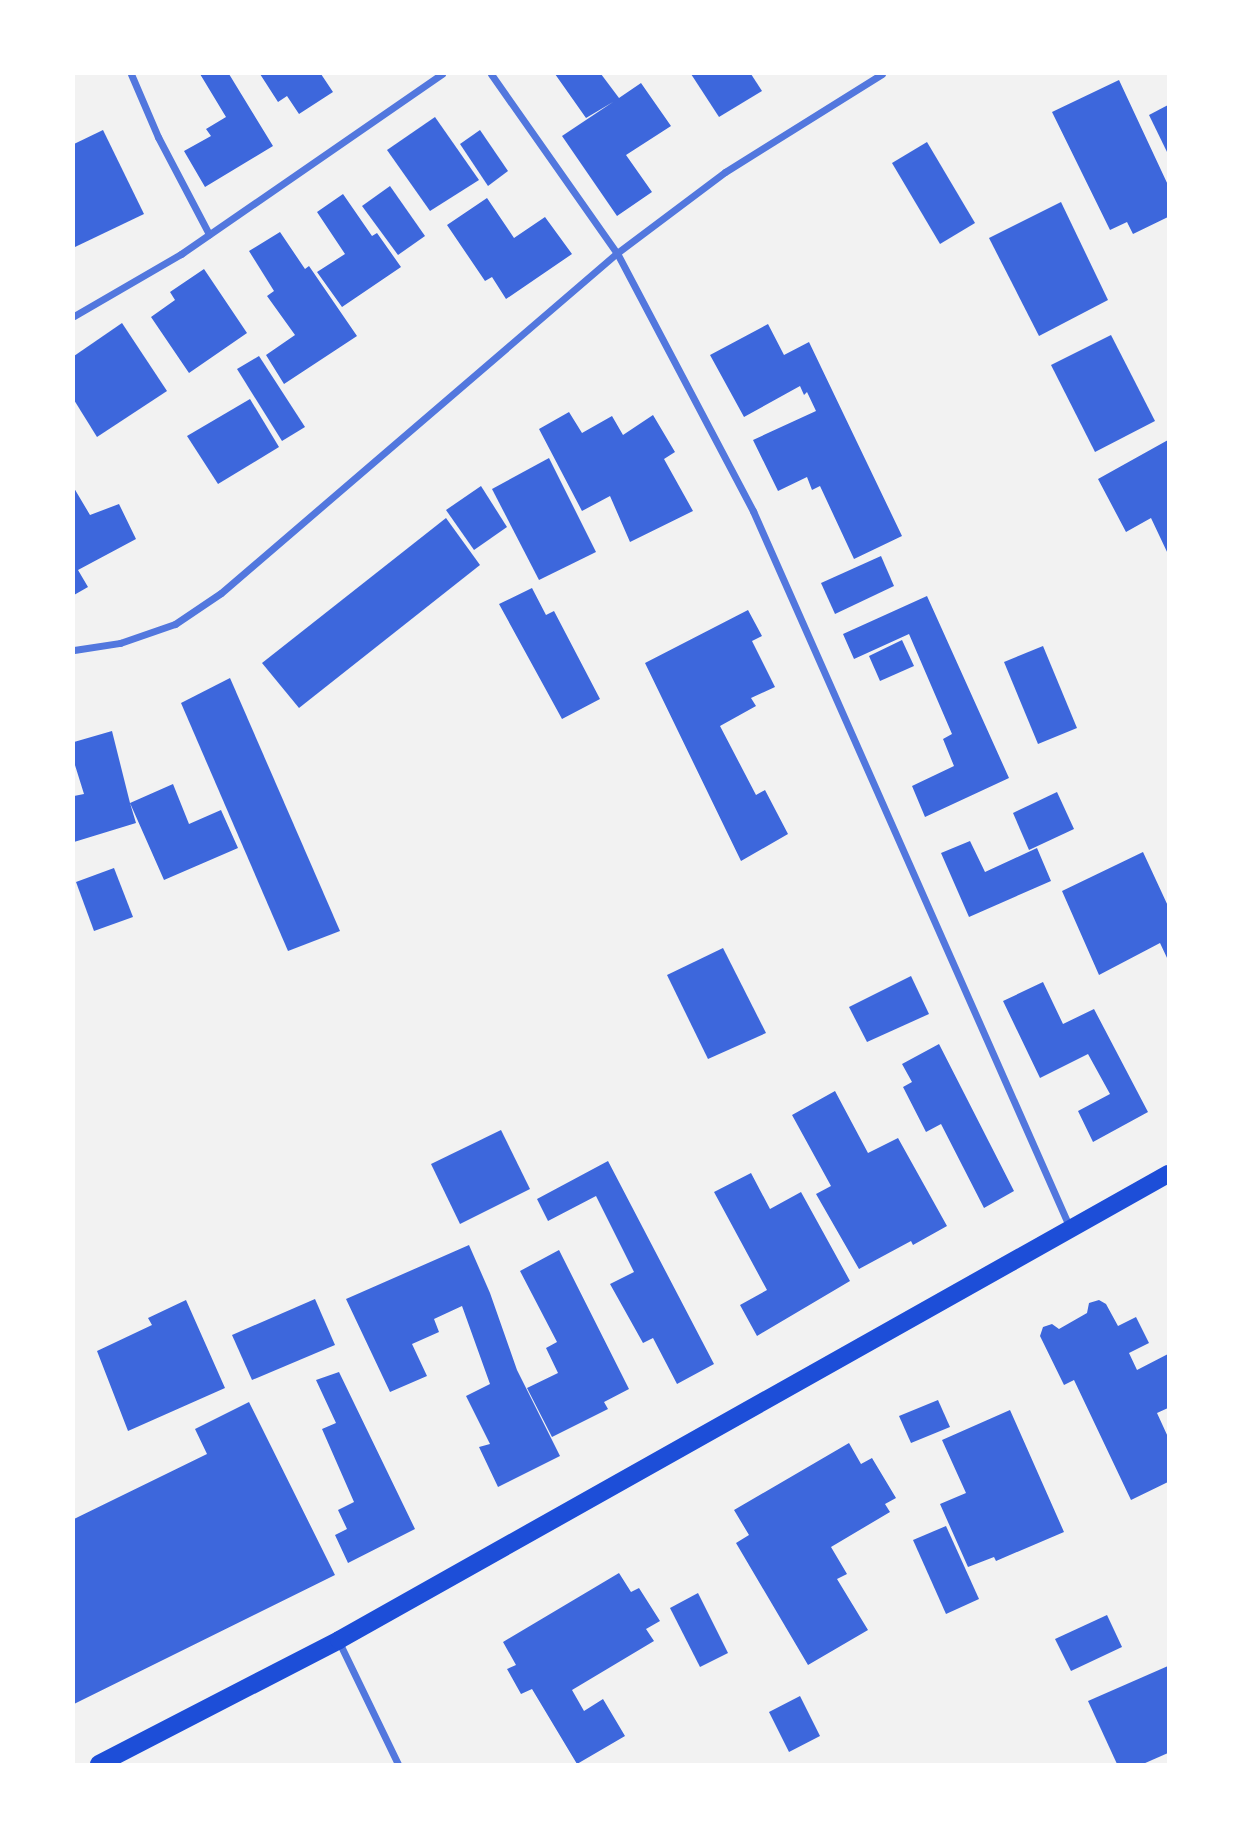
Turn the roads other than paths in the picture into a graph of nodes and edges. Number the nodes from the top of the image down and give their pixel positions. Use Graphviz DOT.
graph roads {
  1 [pos="131,74"];
  2 [pos="442,74"];
  3 [pos="491,74"];
  4 [pos="882,74"];
  5 [pos="209,234"];
  6 [pos="617,253"];
  7 [pos="74,316"];
  8 [pos="74,650"];
  9 [pos="1168,1174"];
  10 [pos="1070,1229"];
  11 [pos="339,1640"];
  12 [pos="99,1765"];
  13 [pos="398,1765"];
  1 -- 5 [label="street"];
  2 -- 5 [label="street"];
  3 -- 6 [label="street"];
  4 -- 6 [label="street"];
  5 -- 7 [label="street"];
  6 -- 8 [label="street"];
  6 -- 10 [label="street"];
  9 -- 10 [label="main road"];
  10 -- 11 [label="main road"];
  11 -- 12 [label="main road"];
  11 -- 13 [label="street"];
}
